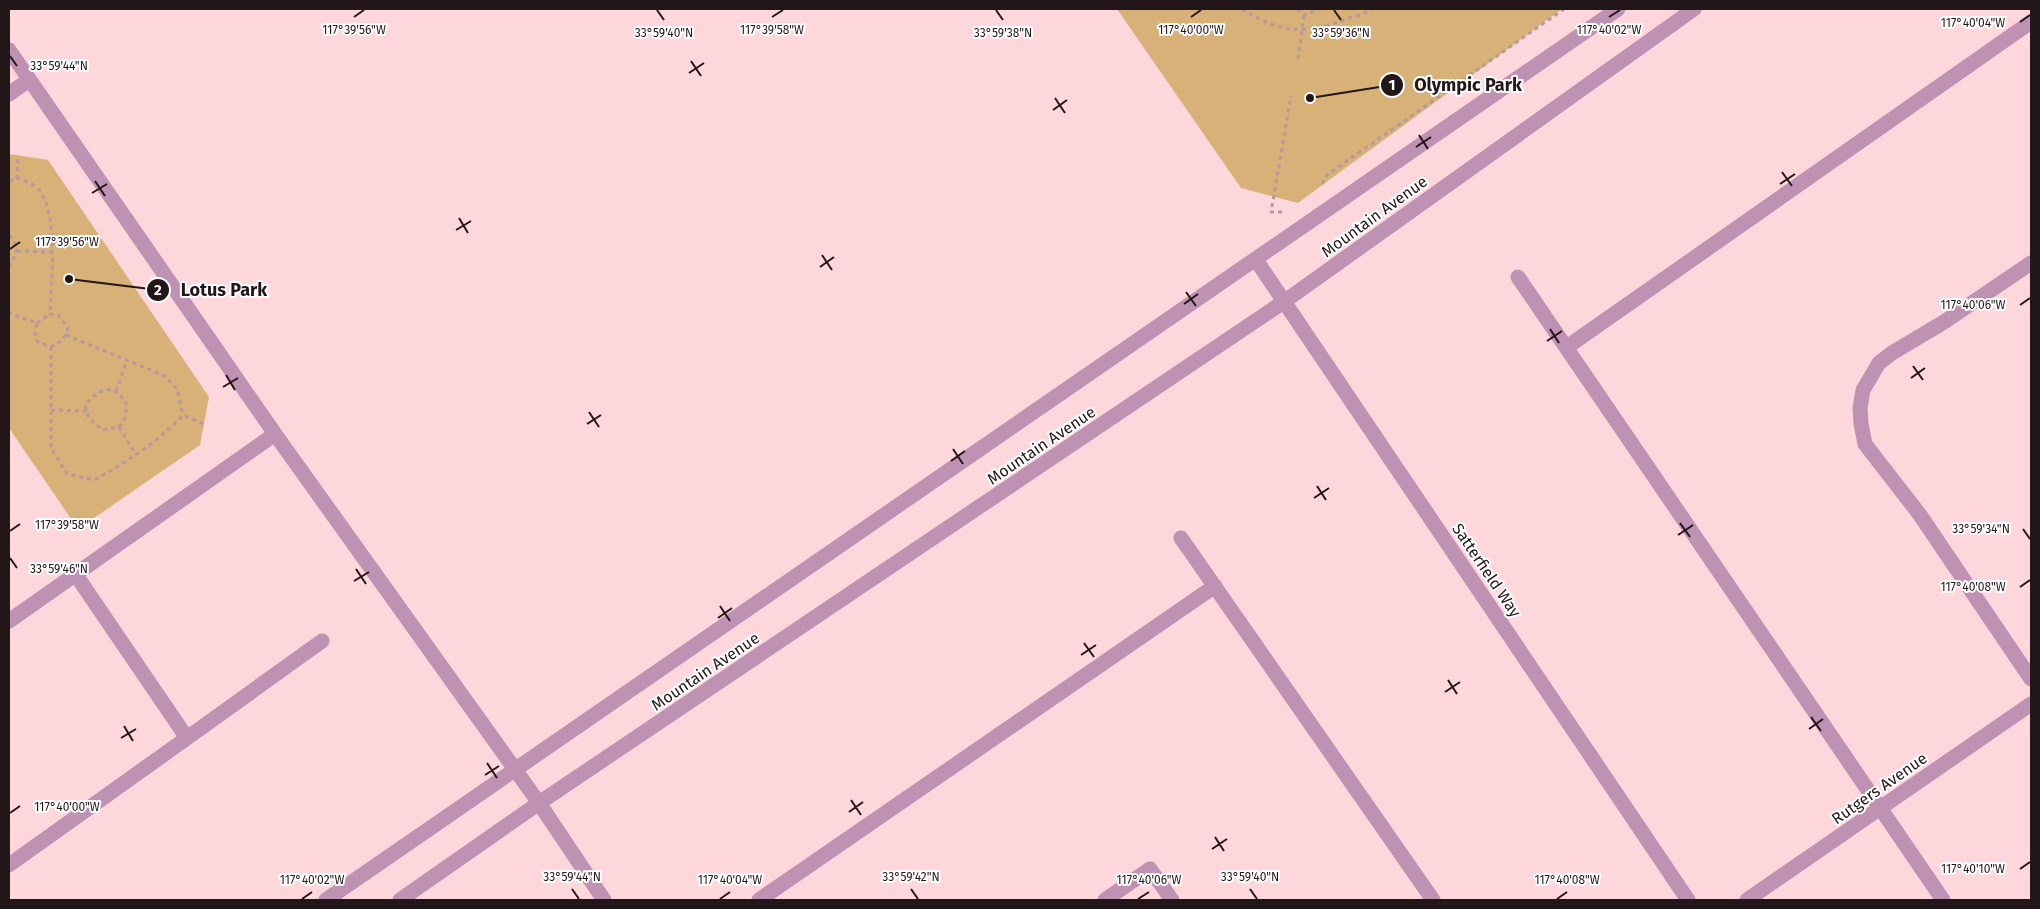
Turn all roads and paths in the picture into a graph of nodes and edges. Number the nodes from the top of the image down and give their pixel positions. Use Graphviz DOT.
graph roads {
  1 [pos="1242,9"];
  2 [pos="1297,9"];
  3 [pos="1320,9"];
  4 [pos="1372,9"];
  5 [pos="1564,9"];
  6 [pos="1618,9"];
  7 [pos="1694,9"];
  8 [pos="1304,15"];
  9 [pos="2031,22"];
  10 [pos="1303,29"];
  11 [pos="9,50"];
  12 [pos="1298,59"];
  13 [pos="30,80"];
  14 [pos="9,94"];
  15 [pos="1291,96"];
  16 [pos="18,156"];
  17 [pos="17,178"];
  18 [pos="9,181"];
  19 [pos="1319,188"];
  20 [pos="1290,212"];
  21 [pos="9,235"];
  22 [pos="17,251"];
  23 [pos="52,252"];
  24 [pos="1256,260"];
  25 [pos="2031,263"];
  26 [pos="9,266"];
  27 [pos="1518,277"];
  28 [pos="1285,301"];
  29 [pos="9,313"];
  30 [pos="50,314"];
  31 [pos="38,323"];
  32 [pos="66,335"];
  33 [pos="51,347"];
  34 [pos="1567,347"];
  35 [pos="127,360"];
  36 [pos="116,392"];
  37 [pos="51,410"];
  38 [pos="87,411"];
  39 [pos="183,415"];
  40 [pos="204,424"];
  41 [pos="119,427"];
  42 [pos="275,434"];
  43 [pos="136,455"];
  44 [pos="1181,538"];
  45 [pos="76,575"];
  46 [pos="1215,586"];
  47 [pos="9,621"];
  48 [pos="322,641"];
  49 [pos="2031,679"];
  50 [pos="2031,704"];
  51 [pos="188,738"];
  52 [pos="515,769"];
  53 [pos="540,803"];
  54 [pos="1880,808"];
  55 [pos="9,866"];
  56 [pos="326,900"];
  57 [pos="400,900"];
  58 [pos="604,900"];
  59 [pos="759,900"];
  60 [pos="1105,900"];
  61 [pos="1172,900"];
  62 [pos="1433,900"];
  63 [pos="1688,900"];
  64 [pos="1747,900"];
  65 [pos="1943,900"];
  1 -- 10 [label="path"];
  2 -- 8 [label="path"];
  3 -- 8 [label="path"];
  4 -- 10 [label="path"];
  5 -- 19 [label="path"];
  6 -- 24 [label="street, Mountain Avenue"];
  7 -- 28 [label="street, Mountain Avenue"];
  8 -- 10 [label="path"];
  9 -- 34 [label="street"];
  10 -- 12 [label="path"];
  11 -- 13 [label="street"];
  13 -- 14 [label="street"];
  13 -- 42 [label="street"];
  15 -- 20 [label="path"];
  16 -- 17 [label="path"];
  17 -- 18 [label="path"];
  17 -- 23 [label="path"];
  21 -- 22 [label="path"];
  22 -- 23 [label="path"];
  22 -- 26 [label="path"];
  23 -- 30 [label="path"];
  24 -- 28 [label="street, Satterfield Way"];
  24 -- 52 [label="street, Mountain Avenue"];
  25 -- 49 [label="street"];
  27 -- 34 [label="street"];
  28 -- 53 [label="street, Mountain Avenue"];
  28 -- 63 [label="street, Satterfield Way"];
  29 -- 31 [label="path"];
  30 -- 31 [label="path"];
  30 -- 32 [label="path"];
  31 -- 33 [label="path"];
  32 -- 33 [label="path"];
  32 -- 35 [label="path"];
  33 -- 37 [label="path"];
  34 -- 54 [label="street"];
  35 -- 36 [label="path"];
  35 -- 39 [label="path"];
  36 -- 38 [label="path"];
  36 -- 41 [label="path"];
  37 -- 38 [label="path"];
  37 -- 43 [label="path"];
  38 -- 41 [label="path"];
  39 -- 40 [label="path"];
  39 -- 43 [label="path"];
  41 -- 43 [label="path"];
  42 -- 45 [label="street"];
  42 -- 52 [label="street"];
  44 -- 46 [label="street"];
  45 -- 47 [label="street"];
  45 -- 51 [label="street"];
  46 -- 59 [label="street"];
  46 -- 62 [label="street"];
  48 -- 51 [label="street"];
  50 -- 54 [label="street, Rutgers Avenue"];
  51 -- 55 [label="street"];
  52 -- 53 [label="street"];
  52 -- 56 [label="street, Mountain Avenue"];
  53 -- 57 [label="street, Mountain Avenue"];
  53 -- 58 [label="street"];
  54 -- 64 [label="street, Rutgers Avenue"];
  54 -- 65 [label="street"];
  60 -- 61 [label="street"];
}
